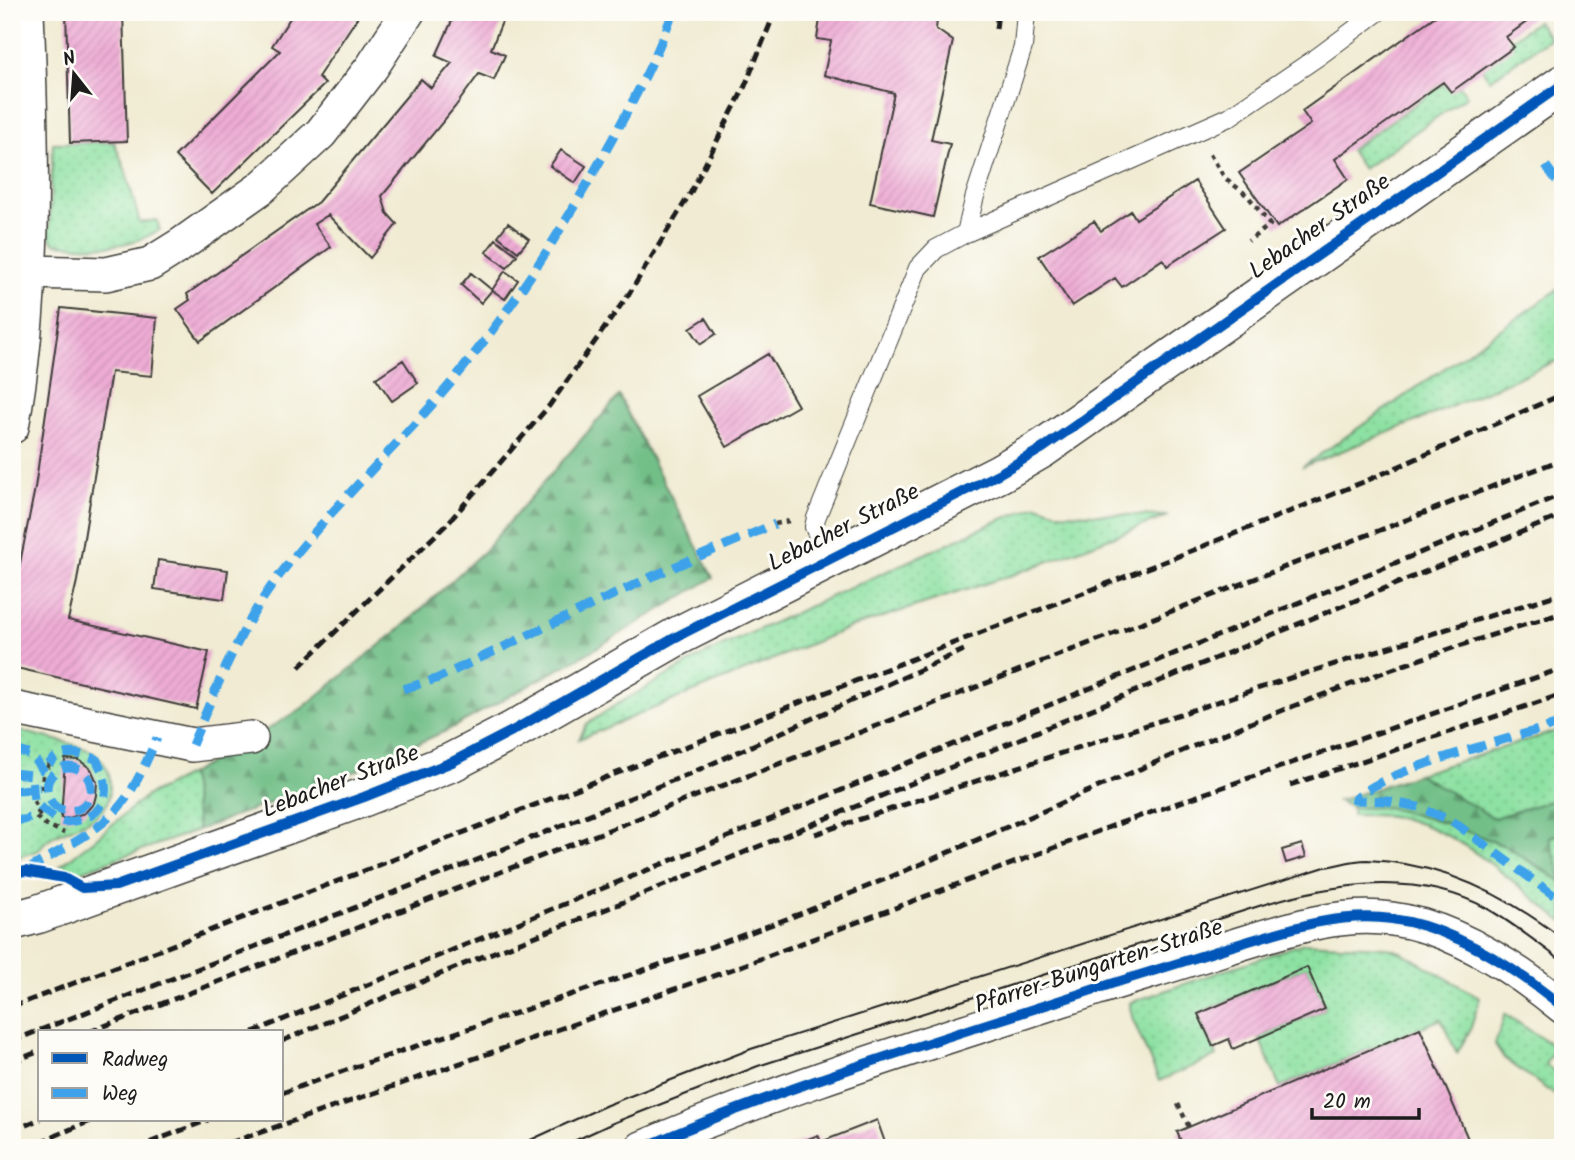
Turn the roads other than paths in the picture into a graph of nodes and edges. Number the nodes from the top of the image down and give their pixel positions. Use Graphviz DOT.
graph roads {
  1 [pos="27,12"];
  2 [pos="408,12"];
  3 [pos="1026,12"];
  4 [pos="1378,12"];
  5 [pos="1563,84"];
  6 [pos="966,233"];
  7 [pos="30,272"];
  8 [pos="12,427"];
  9 [pos="828,559"];
  10 [pos="12,708"];
  11 [pos="251,738"];
  12 [pos="116,886"];
  13 [pos="12,900"];
  14 [pos="12,921"];
  15 [pos="1563,1007"];
  16 [pos="642,1148"];
  1 -- 7 [label="street"];
  2 -- 7 [label="street"];
  3 -- 6 [label="lane"];
  4 -- 6 [label="lane, Lebacher Straße"];
  5 -- 9 [label="main road, Lebacher Straße"];
  6 -- 9 [label="lane, Lebacher Straße"];
  7 -- 8 [label="street"];
  9 -- 12 [label="main road, Lebacher Straße"];
  10 -- 11 [label="street"];
  12 -- 13 [label="main road, Lebacher Straße"];
  12 -- 14 [label="main road, Lebacher Straße"];
  15 -- 16 [label="street, Pfarrer-Bungarten-Straße"];
}
